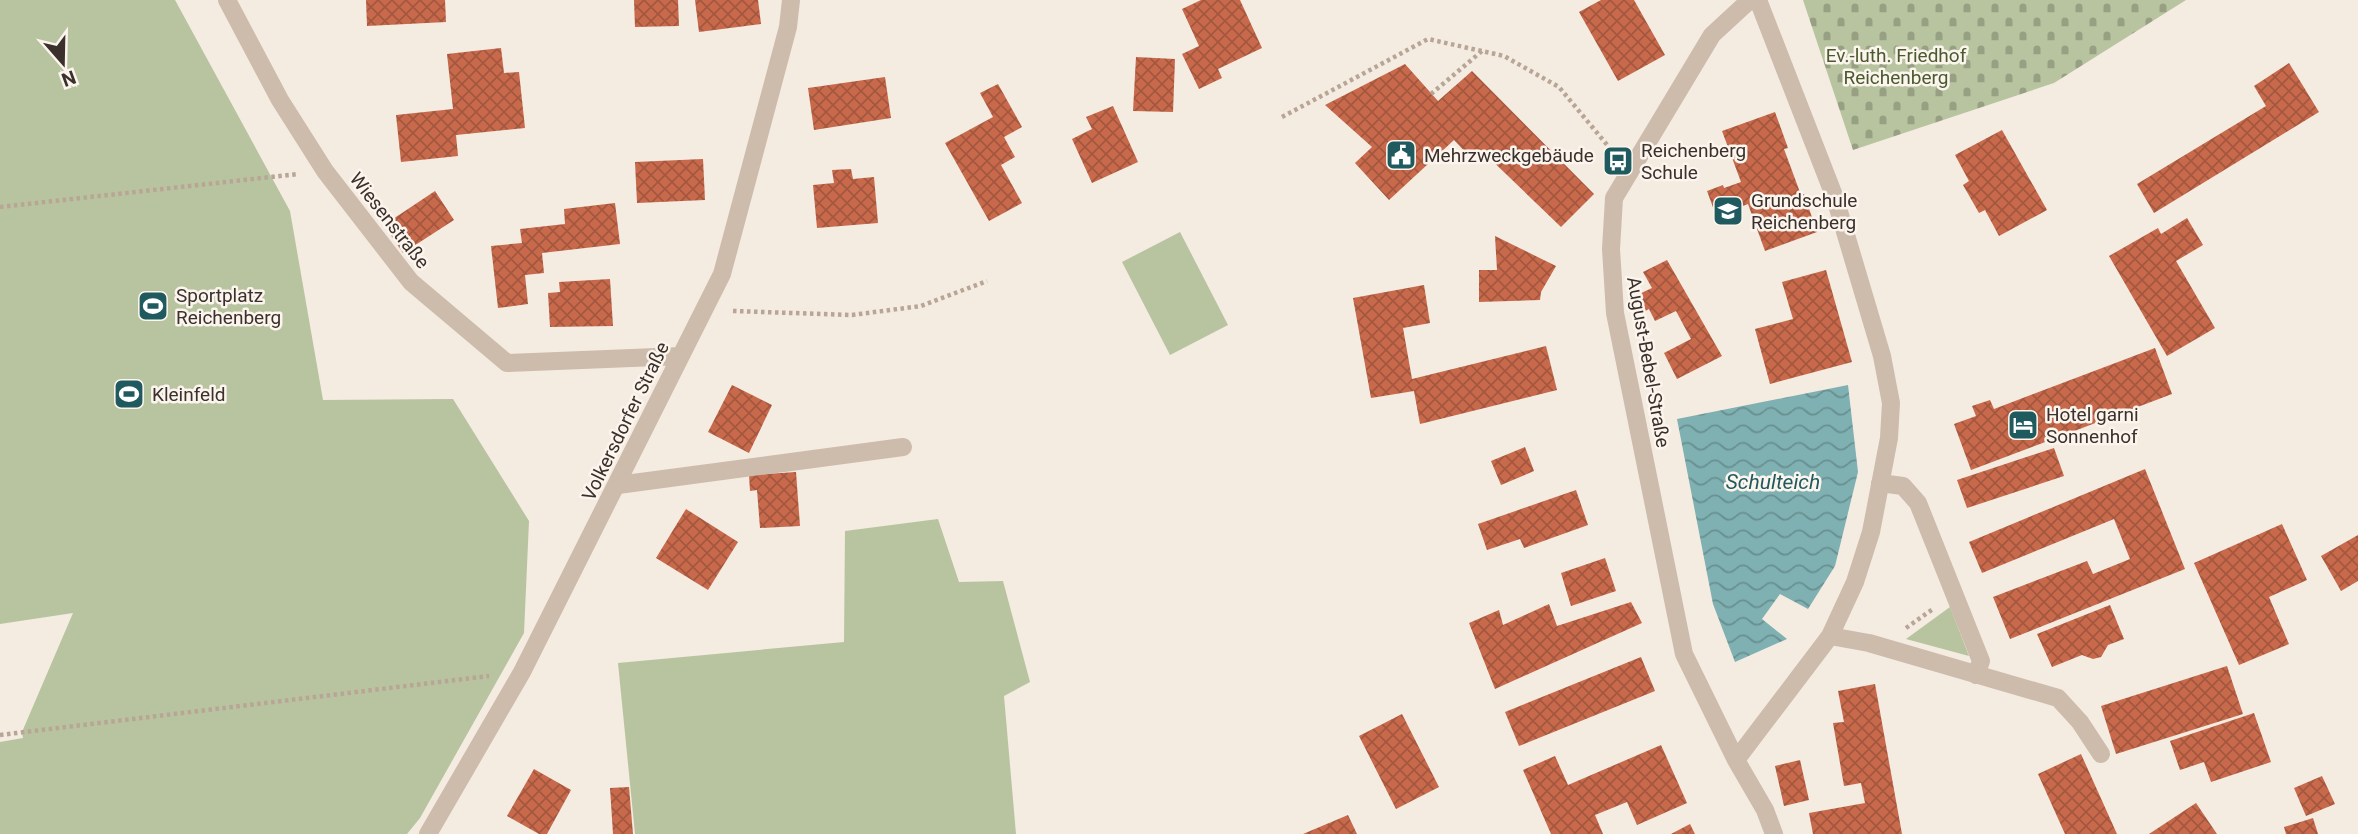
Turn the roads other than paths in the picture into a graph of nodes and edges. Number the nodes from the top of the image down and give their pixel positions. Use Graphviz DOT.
graph roads {
  1 [pos="227,0"];
  2 [pos="791,0"];
  3 [pos="1750,0"];
  4 [pos="1758,0"];
  5 [pos="681,356"];
  6 [pos="903,447"];
  7 [pos="1880,483"];
  8 [pos="618,485"];
  9 [pos="1830,636"];
  10 [pos="1976,675"];
  11 [pos="2101,754"];
  12 [pos="1735,760"];
  13 [pos="428,834"];
  14 [pos="1774,834"];
  1 -- 5 [label="street, Wiesenstraße"];
  2 -- 5 [label="street, Volkersdorfer Straße"];
  3 -- 12 [label="street, August-Bebel-Straße"];
  4 -- 7 [label="street"];
  5 -- 8 [label="street, Volkersdorfer Straße"];
  6 -- 8 [label="street"];
  7 -- 9 [label="street"];
  7 -- 10 [label="street"];
  8 -- 13 [label="street, Volkersdorfer Straße"];
  9 -- 10 [label="street"];
  9 -- 12 [label="street"];
  10 -- 11 [label="street"];
  12 -- 14 [label="street, August-Bebel-Straße"];
}
